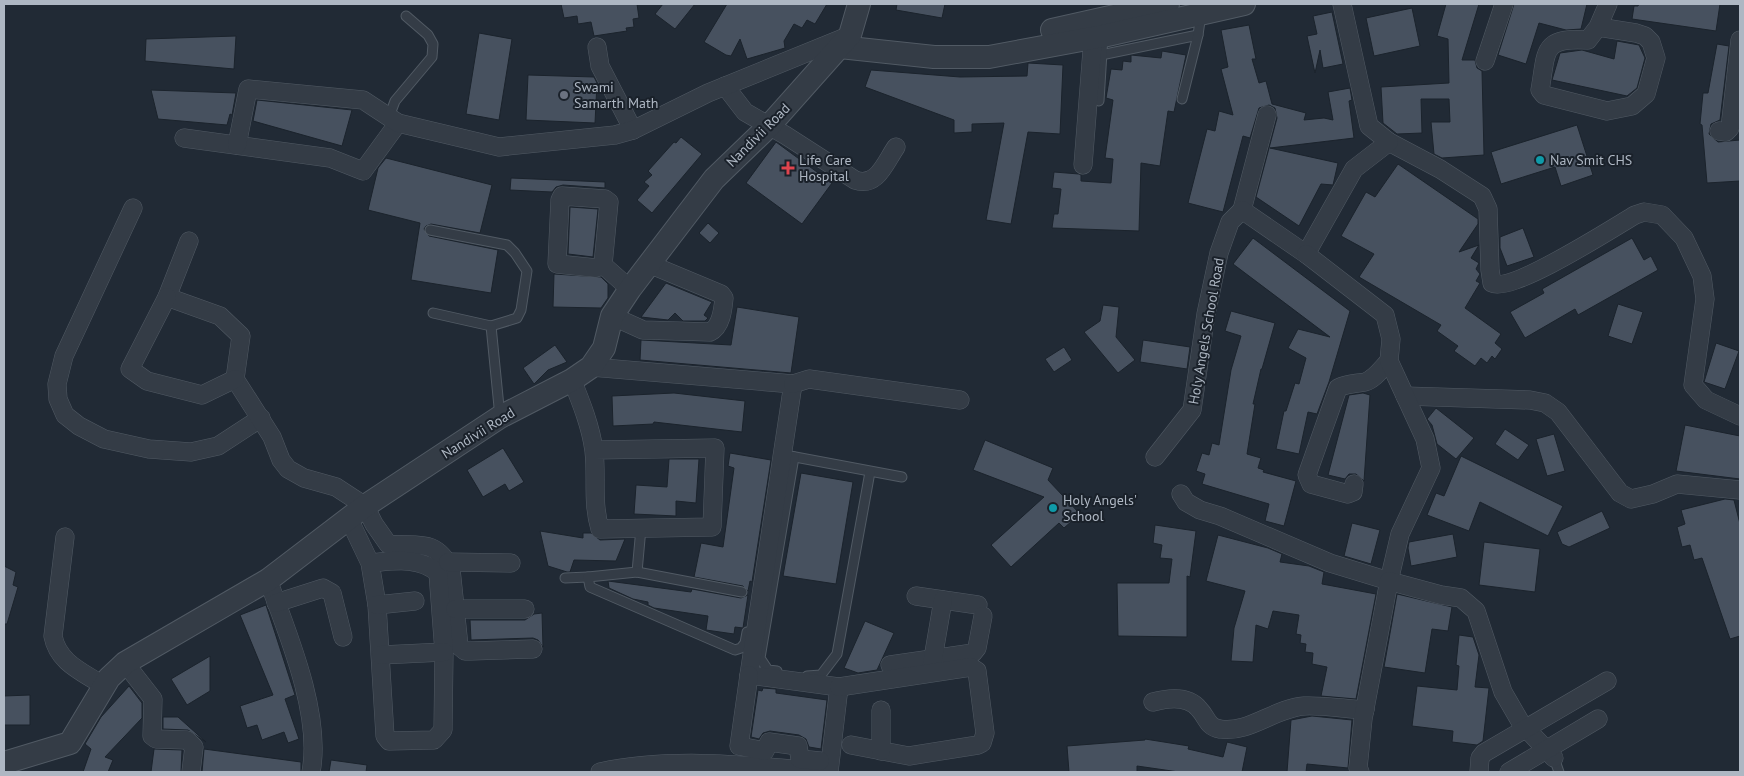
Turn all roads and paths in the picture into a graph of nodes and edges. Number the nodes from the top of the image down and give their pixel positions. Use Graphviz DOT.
graph roads {
  1 [pos="859,4"];
  2 [pos="1168,4"];
  3 [pos="1244,4"];
  4 [pos="1342,4"];
  5 [pos="1504,4"];
  6 [pos="1608,4"];
  7 [pos="406,16"];
  8 [pos="1200,24"];
  9 [pos="1598,27"];
  10 [pos="1103,28"];
  11 [pos="1740,40"];
  12 [pos="845,41"];
  13 [pos="597,47"];
  14 [pos="1485,61"];
  15 [pos="725,86"];
  16 [pos="1182,99"];
  17 [pos="1099,101"];
  18 [pos="1267,115"];
  19 [pos="394,120"];
  20 [pos="769,126"];
  21 [pos="633,130"];
  22 [pos="1719,131"];
  23 [pos="184,138"];
  24 [pos="1389,142"];
  25 [pos="237,145"];
  26 [pos="896,146"];
  27 [pos="1083,165"];
  28 [pos="133,208"];
  29 [pos="1242,210"];
  30 [pos="430,230"];
  31 [pos="189,241"];
  32 [pos="1306,254"];
  33 [pos="649,264"];
  34 [pos="604,265"];
  35 [pos="630,289"];
  36 [pos="167,298"];
  37 [pos="433,313"];
  38 [pos="612,316"];
  39 [pos="491,326"];
  40 [pos="1389,361"];
  41 [pos="591,368"];
  42 [pos="236,379"];
  43 [pos="572,380"];
  44 [pos="793,384"];
  45 [pos="1405,396"];
  46 [pos="960,400"];
  47 [pos="1740,416"];
  48 [pos="500,417"];
  49 [pos="261,418"];
  50 [pos="594,450"];
  51 [pos="788,456"];
  52 [pos="1155,457"];
  53 [pos="870,472"];
  54 [pos="902,477"];
  55 [pos="1354,484"];
  56 [pos="1740,490"];
  57 [pos="1181,494"];
  58 [pos="357,512"];
  59 [pos="641,528"];
  60 [pos="64,537"];
  61 [pos="406,552"];
  62 [pos="448,562"];
  63 [pos="511,562"];
  64 [pos="370,563"];
  65 [pos="637,572"];
  66 [pos="565,578"];
  67 [pos="588,578"];
  68 [pos="268,580"];
  69 [pos="1389,581"];
  70 [pos="742,592"];
  71 [pos="916,596"];
  72 [pos="943,600"];
  73 [pos="415,601"];
  74 [pos="276,603"];
  75 [pos="377,605"];
  76 [pos="455,609"];
  77 [pos="525,609"];
  78 [pos="749,625"];
  79 [pos="343,637"];
  80 [pos="533,649"];
  81 [pos="444,652"];
  82 [pos="381,654"];
  83 [pos="125,663"];
  84 [pos="890,665"];
  85 [pos="932,666"];
  86 [pos="750,674"];
  87 [pos="1607,681"];
  88 [pos="104,686"];
  89 [pos="835,686"];
  90 [pos="1153,702"];
  91 [pos="881,710"];
  92 [pos="1365,710"];
  93 [pos="1598,719"];
  94 [pos="1526,728"];
  95 [pos="851,746"];
  96 [pos="881,752"];
  97 [pos="1553,760"];
  98 [pos="9,765"];
  99 [pos="683,768"];
  100 [pos="716,768"];
  101 [pos="191,772"];
  102 [pos="311,772"];
  103 [pos="600,772"];
  104 [pos="822,772"];
  105 [pos="1360,772"];
  106 [pos="1479,772"];
  107 [pos="1508,772"];
  1 -- 12 [label="street, Nandivii Road"];
  2 -- 10 [label="street"];
  3 -- 8 [label="street"];
  4 -- 24 [label="street"];
  5 -- 14 [label="street"];
  6 -- 9 [label="street"];
  7 -- 19 [label="lane"];
  8 -- 10 [label="street"];
  8 -- 16 [label="lane"];
  9 -- 9 [label="street"];
  10 -- 12 [label="street"];
  10 -- 17 [label="lane"];
  10 -- 27 [label="street"];
  11 -- 22 [label="street"];
  12 -- 15 [label="street"];
  12 -- 20 [label="street, Nandivii Road"];
  13 -- 21 [label="street"];
  15 -- 20 [label="street"];
  15 -- 21 [label="street"];
  18 -- 29 [label="street"];
  19 -- 21 [label="street"];
  19 -- 25 [label="street"];
  19 -- 25 [label="street"];
  20 -- 26 [label="street"];
  20 -- 33 [label="street, Nandivii Road"];
  23 -- 25 [label="street"];
  24 -- 32 [label="street"];
  24 -- 47 [label="street"];
  28 -- 49 [label="street"];
  29 -- 32 [label="street"];
  29 -- 52 [label="street, Holy Angels School Road"];
  30 -- 39 [label="lane"];
  31 -- 36 [label="street"];
  32 -- 40 [label="street"];
  33 -- 35 [label="street, Nandivii Road"];
  33 -- 38 [label="street"];
  34 -- 34 [label="street"];
  34 -- 35 [label="street"];
  35 -- 38 [label="street, Nandivii Road"];
  36 -- 42 [label="street"];
  36 -- 42 [label="street"];
  37 -- 39 [label="lane"];
  38 -- 41 [label="street, Nandivii Road"];
  39 -- 48 [label="lane"];
  40 -- 45 [label="street"];
  40 -- 55 [label="street"];
  41 -- 43 [label="street, Nandivii Road"];
  41 -- 44 [label="street"];
  42 -- 49 [label="street"];
  43 -- 48 [label="street, Nandivii Road"];
  43 -- 50 [label="street"];
  44 -- 46 [label="street"];
  44 -- 51 [label="street"];
  45 -- 56 [label="street"];
  45 -- 69 [label="street"];
  48 -- 58 [label="street, Nandivii Road"];
  49 -- 58 [label="street"];
  50 -- 59 [label="street"];
  50 -- 59 [label="street"];
  51 -- 53 [label="lane"];
  51 -- 53 [label="lane"];
  51 -- 86 [label="street"];
  53 -- 54 [label="lane"];
  57 -- 69 [label="street"];
  58 -- 61 [label="street"];
  58 -- 64 [label="street"];
  58 -- 68 [label="street, Nandivii Road"];
  59 -- 65 [label="lane"];
  60 -- 88 [label="street"];
  61 -- 62 [label="street"];
  61 -- 64 [label="street"];
  61 -- 81 [label="street"];
  62 -- 63 [label="street"];
  62 -- 76 [label="street"];
  64 -- 75 [label="street"];
  65 -- 67 [label="lane"];
  65 -- 70 [label="lane"];
  66 -- 67 [label="lane"];
  67 -- 78 [label="lane"];
  68 -- 74 [label="street"];
  68 -- 83 [label="street, Nandivii Road"];
  69 -- 92 [label="street"];
  69 -- 94 [label="street"];
  71 -- 72 [label="street"];
  72 -- 85 [label="street"];
  72 -- 85 [label="street"];
  73 -- 75 [label="street"];
  74 -- 79 [label="street"];
  74 -- 102 [label="street"];
  75 -- 82 [label="street"];
  76 -- 77 [label="street"];
  76 -- 80 [label="street"];
  81 -- 82 [label="street"];
  81 -- 82 [label="street"];
  83 -- 88 [label="street, Nandivii Road"];
  83 -- 101 [label="street"];
  84 -- 85 [label="street"];
  85 -- 89 [label="street"];
  85 -- 96 [label="street"];
  86 -- 89 [label="street"];
  86 -- 89 [label="street"];
  87 -- 94 [label="street"];
  88 -- 98 [label="street, Nandivii Road"];
  89 -- 104 [label="street"];
  90 -- 92 [label="street"];
  91 -- 96 [label="street"];
  92 -- 105 [label="street"];
  93 -- 97 [label="street"];
  94 -- 97 [label="street"];
  94 -- 106 [label="street"];
  95 -- 96 [label="street"];
  97 -- 107 [label="street"];
  99 -- 100 [label="street"];
  99 -- 103 [label="street"];
  100 -- 104 [label="street"];
}
